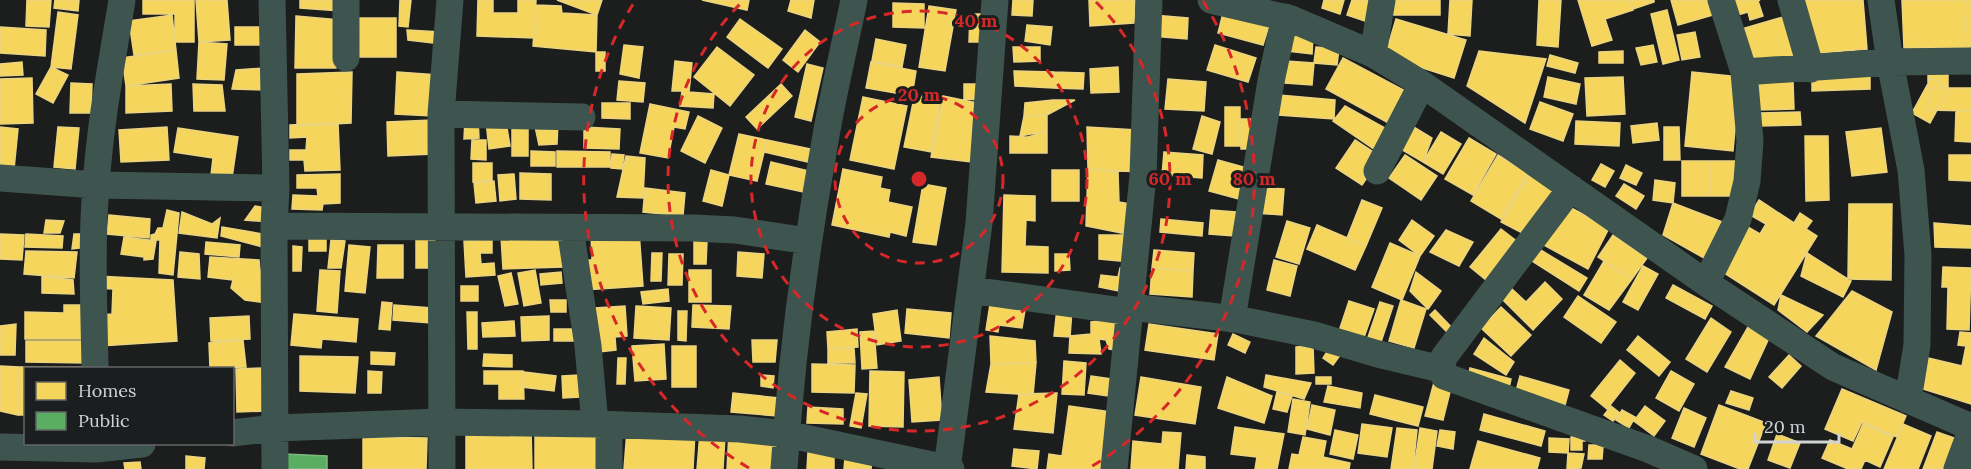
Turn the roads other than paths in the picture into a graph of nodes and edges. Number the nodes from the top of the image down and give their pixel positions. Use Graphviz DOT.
graph roads {
  1 [pos="122,0"];
  2 [pos="272,0"];
  3 [pos="346,0"];
  4 [pos="450,0"];
  5 [pos="854,0"];
  6 [pos="995,0"];
  7 [pos="1149,0"];
  8 [pos="1211,0"];
  9 [pos="1382,0"];
  10 [pos="1721,0"];
  11 [pos="1791,0"];
  12 [pos="1881,0"];
  13 [pos="1285,17"];
  14 [pos="1373,54"];
  15 [pos="346,58"];
  16 [pos="1890,62"];
  17 [pos="1971,62"];
  18 [pos="1811,69"];
  19 [pos="1744,72"];
  20 [pos="1422,84"];
  21 [pos="441,114"];
  22 [pos="582,117"];
  23 [pos="1377,171"];
  24 [pos="0,178"];
  25 [pos="96,185"];
  26 [pos="276,188"];
  27 [pos="1570,188"];
  28 [pos="274,226"];
  29 [pos="441,227"];
  30 [pos="570,228"];
  31 [pos="808,240"];
  32 [pos="1706,283"];
  33 [pos="971,290"];
  34 [pos="1130,309"];
  35 [pos="1232,319"];
  36 [pos="95,367"];
  37 [pos="1441,369"];
  38 [pos="1908,400"];
  39 [pos="442,422"];
  40 [pos="602,424"];
  41 [pos="275,428"];
  42 [pos="1971,429"];
  43 [pos="234,433"];
  44 [pos="786,434"];
  45 [pos="138,445"];
  46 [pos="0,447"];
  47 [pos="97,454"];
  48 [pos="275,469"];
  49 [pos="442,469"];
  50 [pos="609,469"];
  51 [pos="784,469"];
  52 [pos="949,469"];
  53 [pos="1114,469"];
  54 [pos="1694,469"];
  55 [pos="1957,469"];
  1 -- 25 [label="street"];
  2 -- 26 [label="street"];
  3 -- 15 [label="street"];
  4 -- 21 [label="street"];
  5 -- 31 [label="street"];
  6 -- 33 [label="street"];
  7 -- 34 [label="street"];
  8 -- 13 [label="street"];
  9 -- 14 [label="street"];
  10 -- 19 [label="street"];
  11 -- 18 [label="street"];
  12 -- 16 [label="street"];
  13 -- 14 [label="street"];
  13 -- 35 [label="street"];
  14 -- 20 [label="street"];
  16 -- 17 [label="street"];
  16 -- 18 [label="street"];
  16 -- 38 [label="street"];
  18 -- 19 [label="street"];
  19 -- 32 [label="street"];
  20 -- 23 [label="street"];
  20 -- 27 [label="street"];
  21 -- 22 [label="street"];
  21 -- 29 [label="street"];
  24 -- 25 [label="street"];
  25 -- 26 [label="street"];
  25 -- 36 [label="street"];
  26 -- 28 [label="street"];
  27 -- 32 [label="street"];
  27 -- 37 [label="street"];
  28 -- 29 [label="street"];
  28 -- 41 [label="street"];
  29 -- 30 [label="street"];
  29 -- 39 [label="street"];
  30 -- 31 [label="street"];
  30 -- 40 [label="street"];
  31 -- 44 [label="street"];
  32 -- 38 [label="street"];
  33 -- 34 [label="street"];
  33 -- 52 [label="street"];
  34 -- 35 [label="street"];
  34 -- 53 [label="street"];
  35 -- 37 [label="street"];
  37 -- 54 [label="street"];
  38 -- 42 [label="street"];
  39 -- 40 [label="street"];
  39 -- 41 [label="street"];
  39 -- 49 [label="street"];
  40 -- 44 [label="street"];
  40 -- 50 [label="street"];
  41 -- 43 [label="street"];
  41 -- 48 [label="street"];
  42 -- 55 [label="street"];
  44 -- 51 [label="street"];
  44 -- 52 [label="street"];
  45 -- 47 [label="street"];
  46 -- 47 [label="street"];
}
